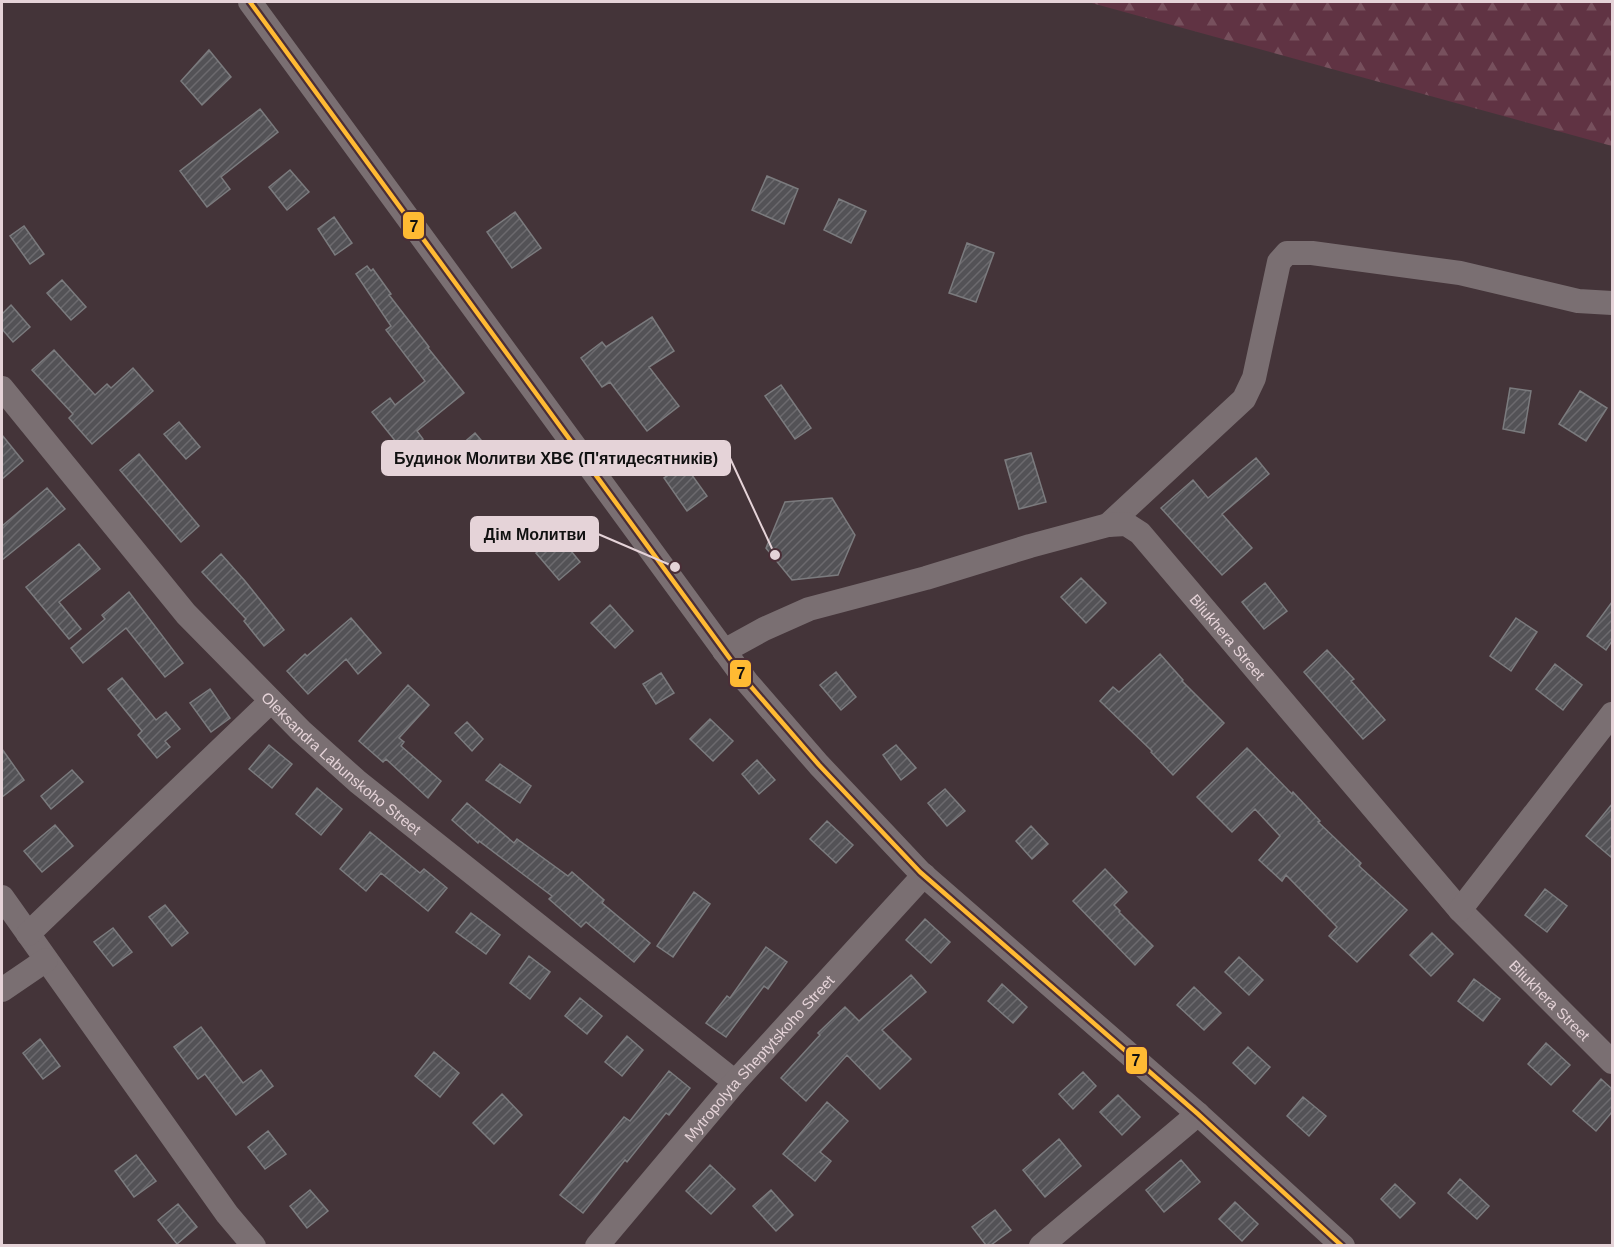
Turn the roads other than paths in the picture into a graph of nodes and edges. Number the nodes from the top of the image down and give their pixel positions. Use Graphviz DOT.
graph roads {
  1 [pos="250,2"];
  2 [pos="1612,303"];
  3 [pos="2,388"];
  4 [pos="1107,525"];
  5 [pos="724,651"];
  6 [pos="272,701"];
  7 [pos="1612,714"];
  8 [pos="924,875"];
  9 [pos="2,897"];
  10 [pos="1460,910"];
  11 [pos="28,934"];
  12 [pos="46,960"];
  13 [pos="2,990"];
  14 [pos="1612,1062"];
  15 [pos="735,1082"];
  16 [pos="1198,1114"];
  17 [pos="254,1245"];
  18 [pos="597,1245"];
  19 [pos="1041,1245"];
  20 [pos="1343,1245"];
  1 -- 5 [label="street"];
  2 -- 4 [label="street"];
  3 -- 6 [label="street, Oleksandra Labunskoho Street"];
  4 -- 5 [label="street, Bliukhera Street"];
  4 -- 10 [label="street, Bliukhera Street"];
  5 -- 8 [label="street"];
  6 -- 11 [label="street"];
  6 -- 15 [label="street, Oleksandra Labunskoho Street"];
  7 -- 10 [label="street"];
  8 -- 15 [label="street, Mytropolyta Sheptytskoho Street"];
  8 -- 16 [label="street"];
  9 -- 11 [label="street"];
  10 -- 14 [label="street, Bliukhera Street"];
  11 -- 12 [label="street"];
  12 -- 13 [label="street"];
  12 -- 17 [label="street"];
  15 -- 18 [label="street, Mytropolyta Sheptytskoho Street"];
  16 -- 19 [label="street"];
  16 -- 20 [label="street"];
}
